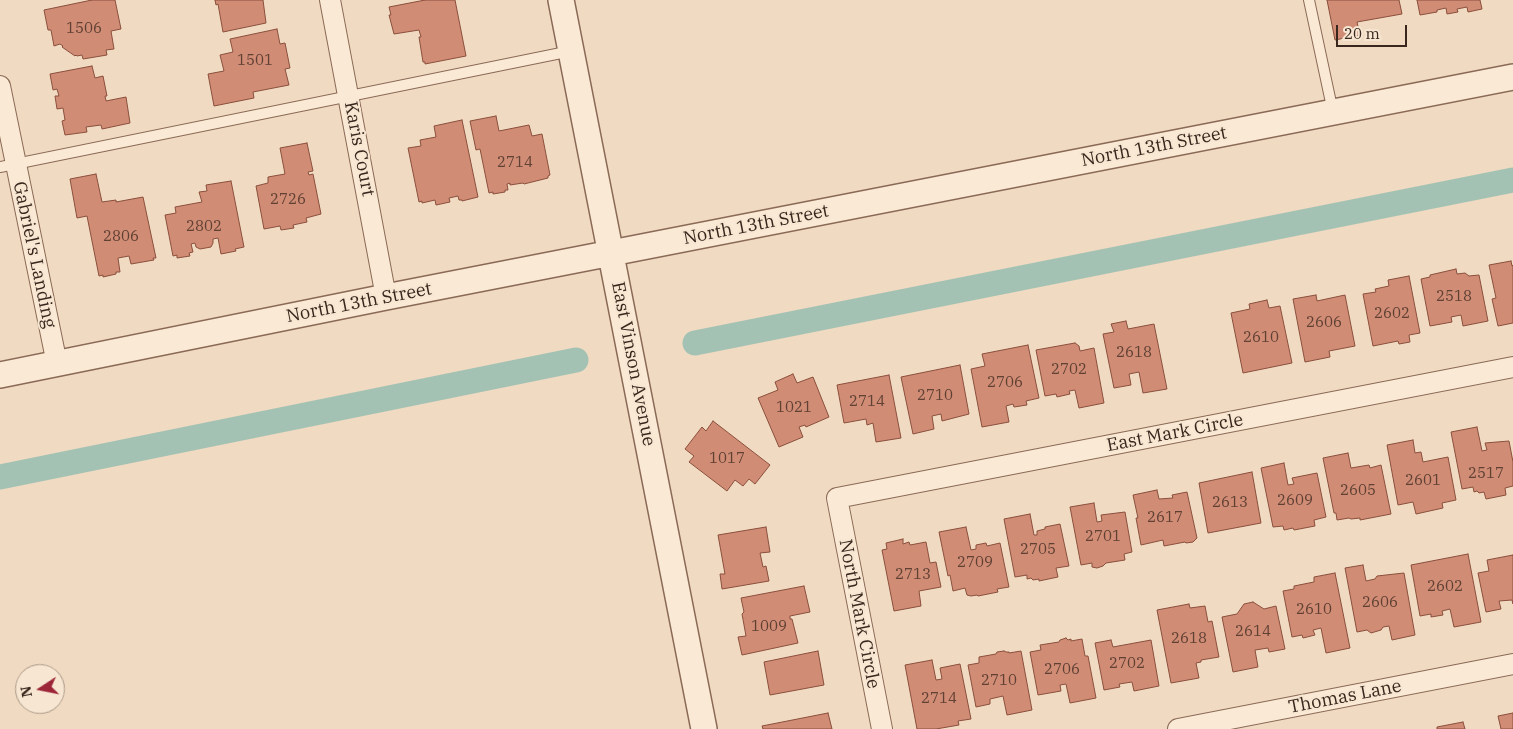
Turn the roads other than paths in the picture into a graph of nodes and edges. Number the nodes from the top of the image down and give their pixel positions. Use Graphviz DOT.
graph roads {
  1 [pos="330,0"];
  2 [pos="561,0"];
  3 [pos="1309,0"];
  4 [pos="571,52"];
  5 [pos="1513,76"];
  6 [pos="0,86"];
  7 [pos="349,96"];
  8 [pos="1333,112"];
  9 [pos="8,165"];
  10 [pos="612,254"];
  11 [pos="386,297"];
  12 [pos="57,364"];
  13 [pos="1513,367"];
  14 [pos="0,375"];
  15 [pos="837,498"];
  16 [pos="1513,664"];
  17 [pos="704,729"];
  18 [pos="882,729"];
  19 [pos="1178,729"];
  1 -- 7 [label="street, Karis Court"];
  2 -- 4 [label="street, East Vinson Avenue"];
  3 -- 8 [label="lane"];
  4 -- 7 [label="lane"];
  4 -- 10 [label="street, East Vinson Avenue"];
  5 -- 8 [label="street, North 13th Street"];
  6 -- 9 [label="street, Gabriel's Landing"];
  7 -- 9 [label="lane"];
  7 -- 11 [label="street, Karis Court"];
  8 -- 10 [label="street, North 13th Street"];
  9 -- 12 [label="street, Gabriel's Landing"];
  10 -- 11 [label="street, North 13th Street"];
  10 -- 17 [label="street, East Vinson Avenue"];
  11 -- 12 [label="street, North 13th Street"];
  12 -- 14 [label="street, North 13th Street"];
  13 -- 15 [label="street, East Mark Circle"];
  15 -- 18 [label="street, North Mark Circle"];
  16 -- 19 [label="street, Thomas Lane"];
}
